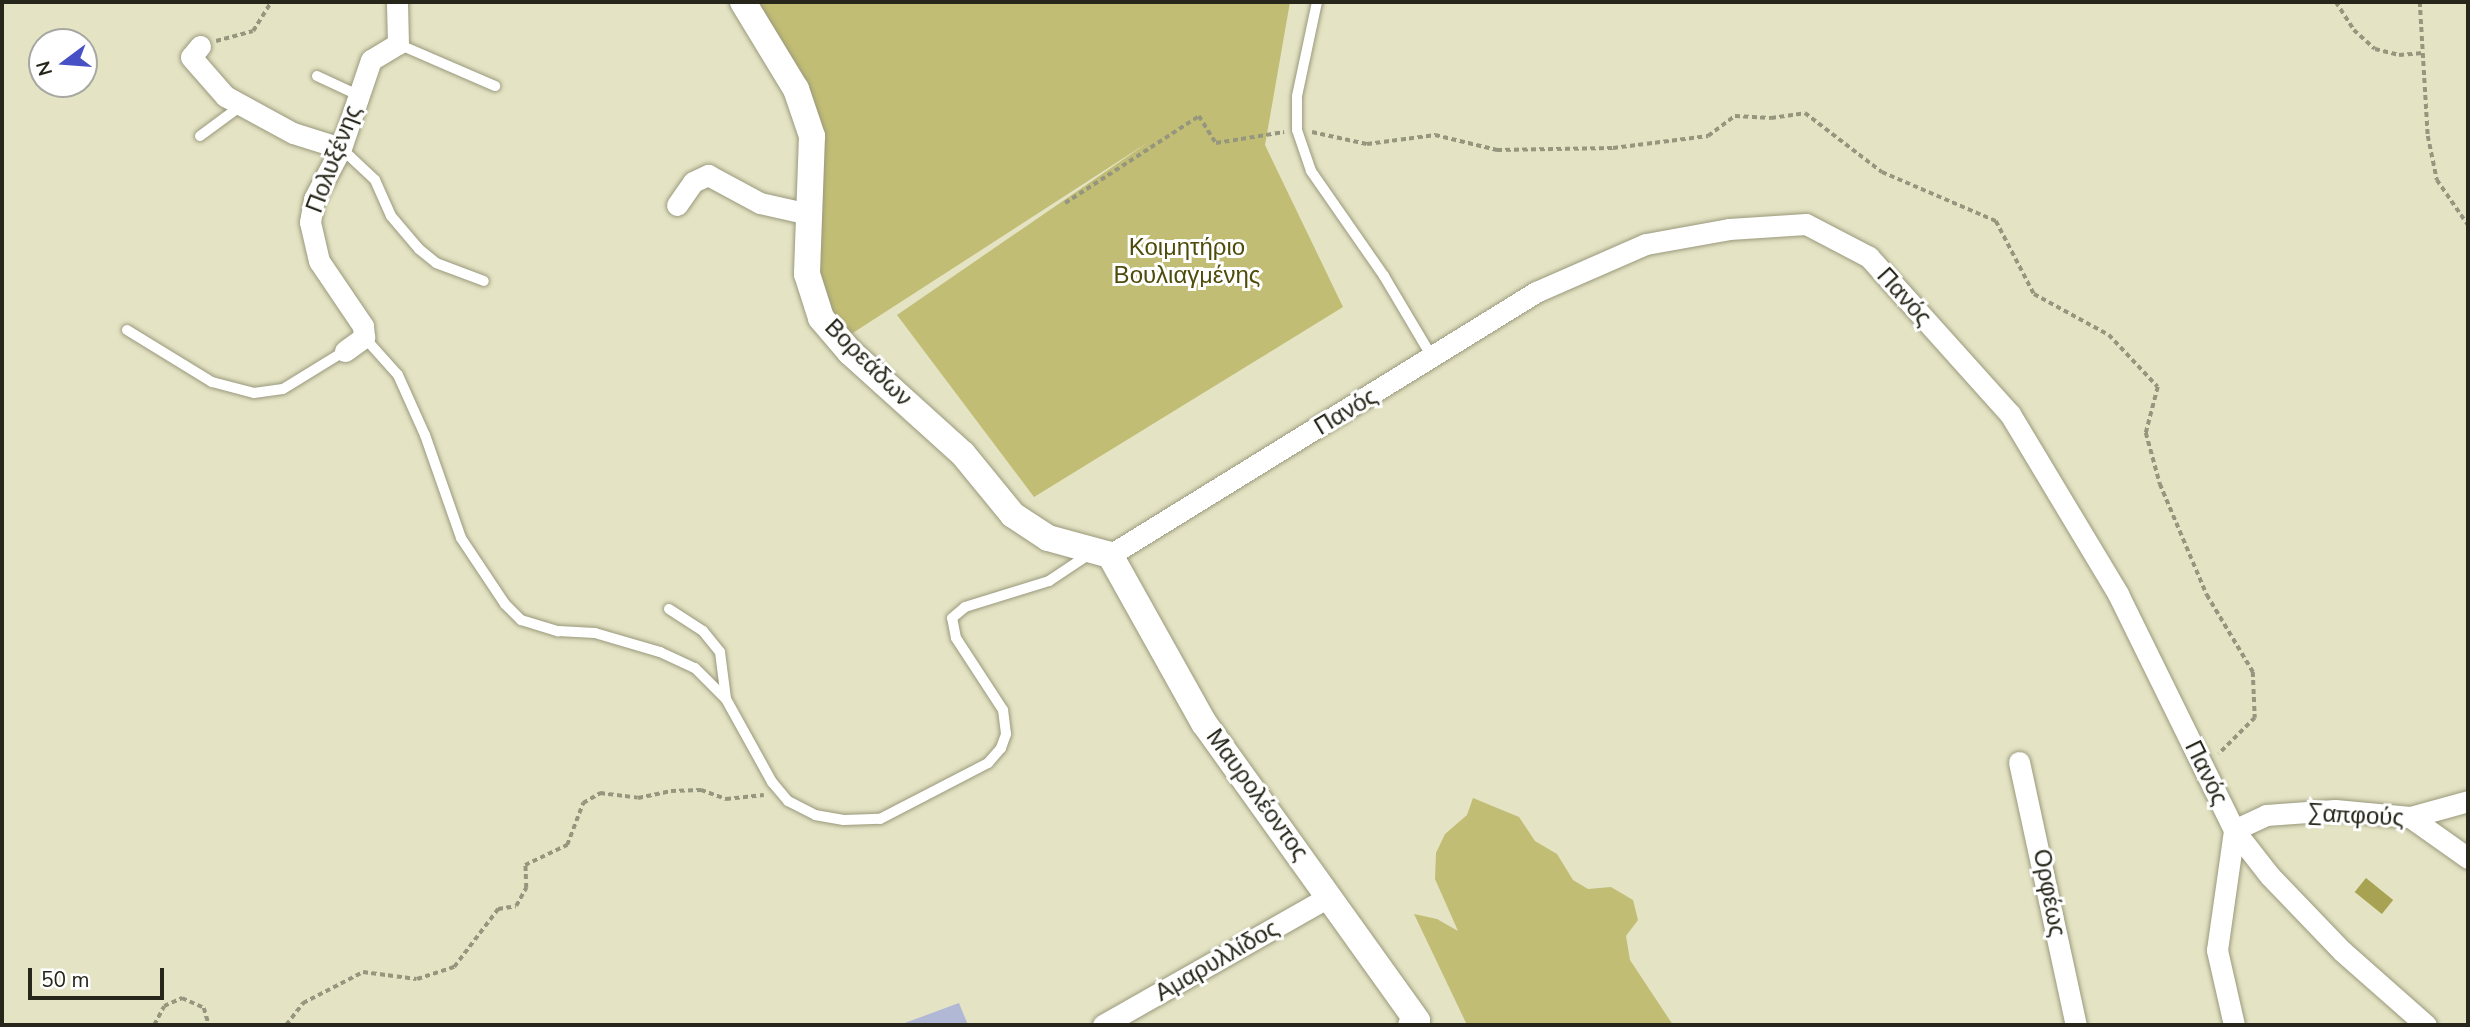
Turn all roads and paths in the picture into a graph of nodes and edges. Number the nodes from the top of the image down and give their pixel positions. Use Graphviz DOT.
graph roads {
  1 [pos="271,2"];
  2 [pos="397,2"];
  3 [pos="743,2"];
  4 [pos="1317,2"];
  5 [pos="2336,2"];
  6 [pos="2420,2"];
  7 [pos="398,44"];
  8 [pos="200,46"];
  9 [pos="2423,53"];
  10 [pos="317,76"];
  11 [pos="495,86"];
  12 [pos="358,95"];
  13 [pos="242,105"];
  14 [pos="1297,130"];
  15 [pos="200,136"];
  16 [pos="341,148"];
  17 [pos="1065,203"];
  18 [pos="677,205"];
  19 [pos="809,214"];
  20 [pos="2468,225"];
  21 [pos="484,281"];
  22 [pos="127,330"];
  23 [pos="364,337"];
  24 [pos="345,351"];
  25 [pos="1432,357"];
  26 [pos="1101,554"];
  27 [pos="669,609"];
  28 [pos="726,699"];
  29 [pos="2019,762"];
  30 [pos="779,790"];
  31 [pos="2468,801"];
  32 [pos="2410,817"];
  33 [pos="2234,830"];
  34 [pos="2468,858"];
  35 [pos="1330,896"];
  36 [pos="1416,1024"];
  37 [pos="154,1025"];
  38 [pos="209,1025"];
  39 [pos="286,1025"];
  40 [pos="1103,1025"];
  41 [pos="2076,1025"];
  42 [pos="2234,1025"];
  43 [pos="2426,1025"];
  1 -- 8 [label="path"];
  2 -- 7 [label="street"];
  3 -- 19 [label="street, Βορεάδων"];
  4 -- 14 [label="lane"];
  5 -- 9 [label="path"];
  6 -- 9 [label="path"];
  7 -- 11 [label="lane"];
  7 -- 12 [label="street, Πολυξένης"];
  8 -- 13 [label="street"];
  9 -- 20 [label="path"];
  10 -- 12 [label="lane"];
  12 -- 16 [label="street, Πολυξένης"];
  13 -- 15 [label="lane"];
  13 -- 16 [label="street"];
  14 -- 17 [label="path"];
  14 -- 25 [label="lane"];
  16 -- 21 [label="lane"];
  16 -- 23 [label="street, Πολυξένης"];
  18 -- 19 [label="street"];
  19 -- 26 [label="street, Βορεάδων"];
  22 -- 24 [label="lane"];
  23 -- 24 [label="street"];
  23 -- 28 [label="lane"];
  25 -- 26 [label="street, Πανός"];
  25 -- 33 [label="street, Πανός"];
  26 -- 30 [label="lane"];
  26 -- 35 [label="street, Μαυρολέοντος"];
  27 -- 28 [label="lane"];
  28 -- 30 [label="lane"];
  29 -- 41 [label="street, Ορφέως"];
  30 -- 39 [label="path"];
  31 -- 32 [label="street"];
  32 -- 33 [label="street, Σαπφούς"];
  32 -- 34 [label="street, Σαπφούς"];
  33 -- 42 [label="street"];
  33 -- 43 [label="street, Πανός"];
  35 -- 36 [label="street, Μαυρολέοντος"];
  35 -- 40 [label="street, Αμαρυλλίδος"];
  37 -- 38 [label="path"];
}
